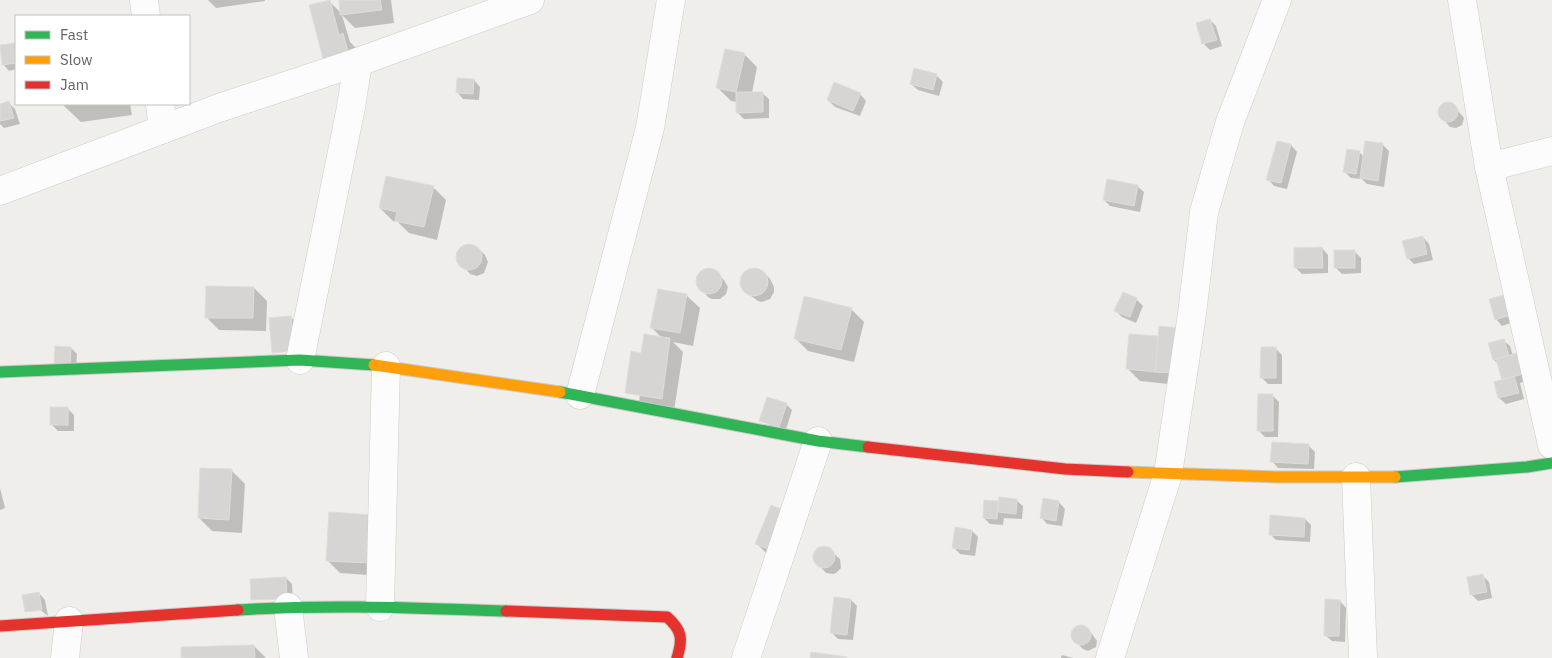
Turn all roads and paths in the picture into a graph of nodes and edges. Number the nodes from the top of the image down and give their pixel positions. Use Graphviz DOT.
graph roads {
  1 [pos="144,0"];
  2 [pos="530,0"];
  3 [pos="671,0"];
  4 [pos="1277,0"];
  5 [pos="1462,0"];
  6 [pos="146,15"];
  7 [pos="358,62"];
  8 [pos="161,117"];
  9 [pos="1552,151"];
  10 [pos="1489,167"];
  11 [pos="0,190"];
  12 [pos="300,360"];
  13 [pos="386,366"];
  14 [pos="0,372"];
  15 [pos="580,395"];
  16 [pos="818,441"];
  17 [pos="1552,445"];
  18 [pos="1552,463"];
  19 [pos="1168,474"];
  20 [pos="1356,477"];
  21 [pos="288,607"];
  22 [pos="380,607"];
  23 [pos="69,621"];
  24 [pos="0,626"];
  25 [pos="65,658"];
  26 [pos="294,658"];
  27 [pos="677,658"];
  28 [pos="746,658"];
  29 [pos="1110,658"];
  30 [pos="1363,658"];
  1 -- 6 [label="street"];
  2 -- 7 [label="street"];
  3 -- 15 [label="street"];
  4 -- 19 [label="street"];
  5 -- 10 [label="street"];
  7 -- 8 [label="street"];
  7 -- 12 [label="street"];
  8 -- 11 [label="street"];
  9 -- 10 [label="street"];
  10 -- 17 [label="street"];
  12 -- 13 [label="street"];
  12 -- 14 [label="street"];
  13 -- 15 [label="street"];
  13 -- 22 [label="street"];
  15 -- 16 [label="street"];
  16 -- 19 [label="street"];
  16 -- 28 [label="street"];
  18 -- 20 [label="street"];
  19 -- 20 [label="street"];
  19 -- 29 [label="street"];
  20 -- 30 [label="street"];
  21 -- 22 [label="street"];
  21 -- 23 [label="street"];
  21 -- 26 [label="street"];
  22 -- 27 [label="street"];
  23 -- 24 [label="street"];
  23 -- 25 [label="street"];
}
